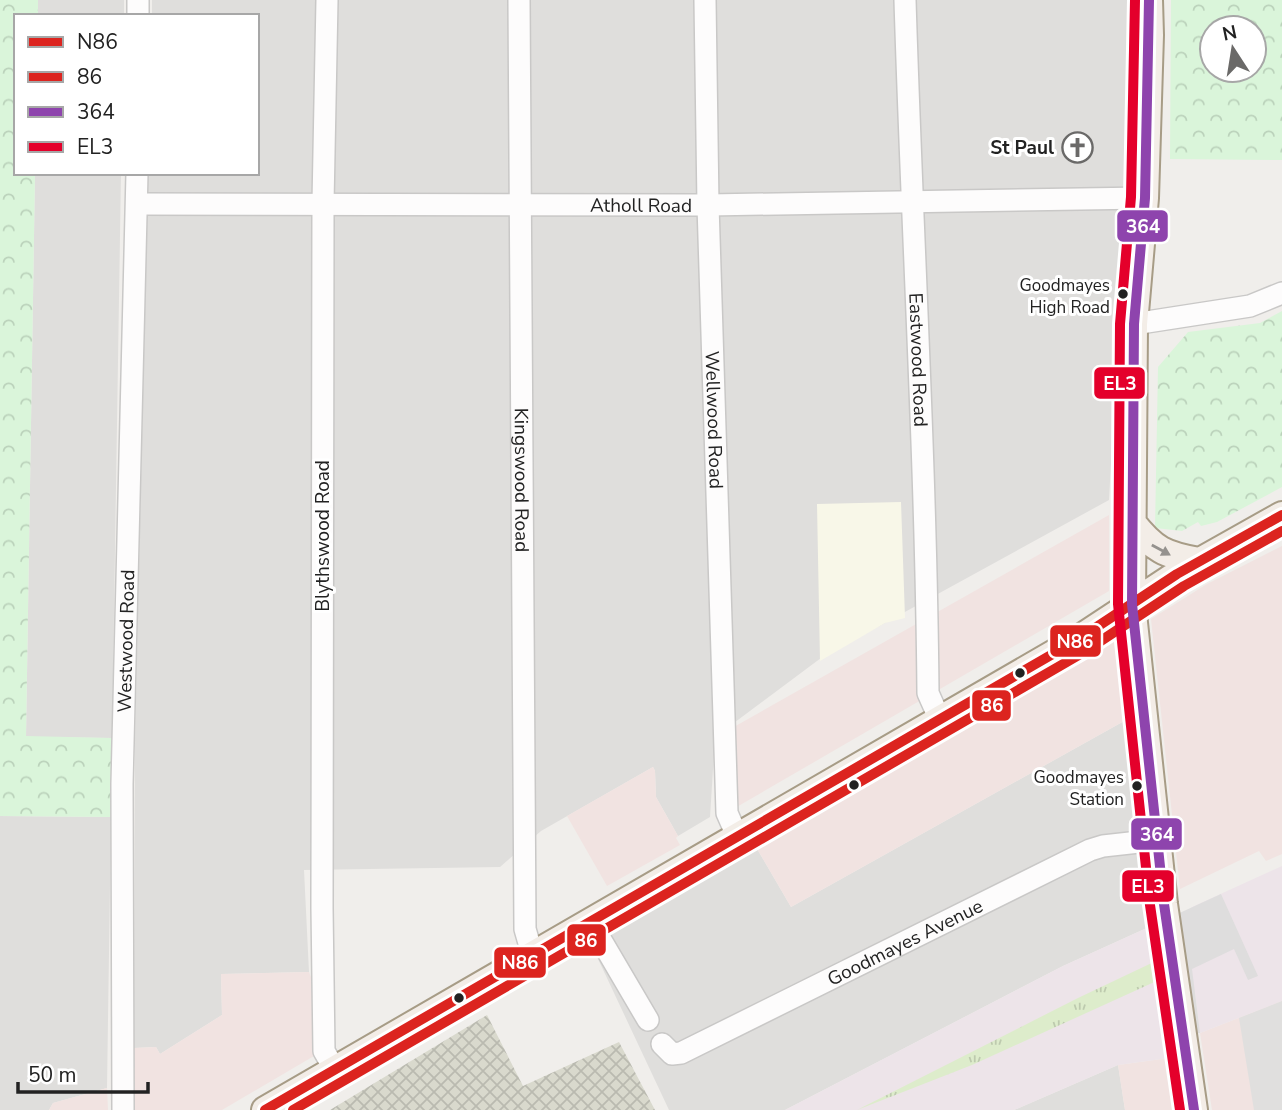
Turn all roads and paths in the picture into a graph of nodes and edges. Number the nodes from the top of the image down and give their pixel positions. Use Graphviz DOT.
graph roads {
  1 [pos="327,0"];
  2 [pos="519,0"];
  3 [pos="705,0"];
  4 [pos="905,0"];
  5 [pos="1149,0"];
  6 [pos="137,175"];
  7 [pos="1145,198"];
  8 [pos="911,201"];
  9 [pos="323,203"];
  10 [pos="137,204"];
  11 [pos="708,205"];
  12 [pos="519,206"];
  13 [pos="1282,293"];
  14 [pos="1133,324"];
  15 [pos="1282,515"];
  16 [pos="1132,522"];
  17 [pos="1199,561"];
  18 [pos="1132,604"];
  19 [pos="940,720"];
  20 [pos="738,838"];
  21 [pos="1157,840"];
  22 [pos="591,923"];
  23 [pos="533,957"];
  24 [pos="648,1020"];
  25 [pos="662,1044"];
  26 [pos="335,1070"];
  27 [pos="123,1110"];
  28 [pos="265,1110"];
  29 [pos="1194,1110"];
  1 -- 9 [label="street, Blythswood Road"];
  2 -- 12 [label="street, Kingswood Road"];
  3 -- 11 [label="street, Wellwood Road"];
  4 -- 8 [label="street, Eastwood Road"];
  5 -- 7 [label="main road"];
  6 -- 10 [label="street, Westwood Road"];
  7 -- 8 [label="street, Atholl Road"];
  7 -- 14 [label="main road"];
  8 -- 11 [label="street, Atholl Road"];
  8 -- 19 [label="street, Eastwood Road"];
  9 -- 10 [label="street, Atholl Road"];
  9 -- 12 [label="street, Atholl Road"];
  9 -- 26 [label="street, Blythswood Road"];
  10 -- 27 [label="street, Westwood Road"];
  11 -- 12 [label="street, Atholl Road"];
  11 -- 20 [label="street, Wellwood Road"];
  12 -- 23 [label="street, Kingswood Road"];
  13 -- 14 [label="street"];
  14 -- 16 [label="main road"];
  15 -- 17 [label="main road"];
  16 -- 17 [label="main road, one-way"];
  16 -- 18 [label="main road"];
  17 -- 18 [label="main road"];
  18 -- 19 [label="main road"];
  18 -- 21 [label="main road"];
  19 -- 20 [label="main road"];
  20 -- 22 [label="main road"];
  21 -- 25 [label="street, Goodmayes Avenue"];
  21 -- 29 [label="main road"];
  22 -- 23 [label="main road"];
  22 -- 24 [label="street"];
  23 -- 26 [label="main road"];
  26 -- 28 [label="main road"];
}
